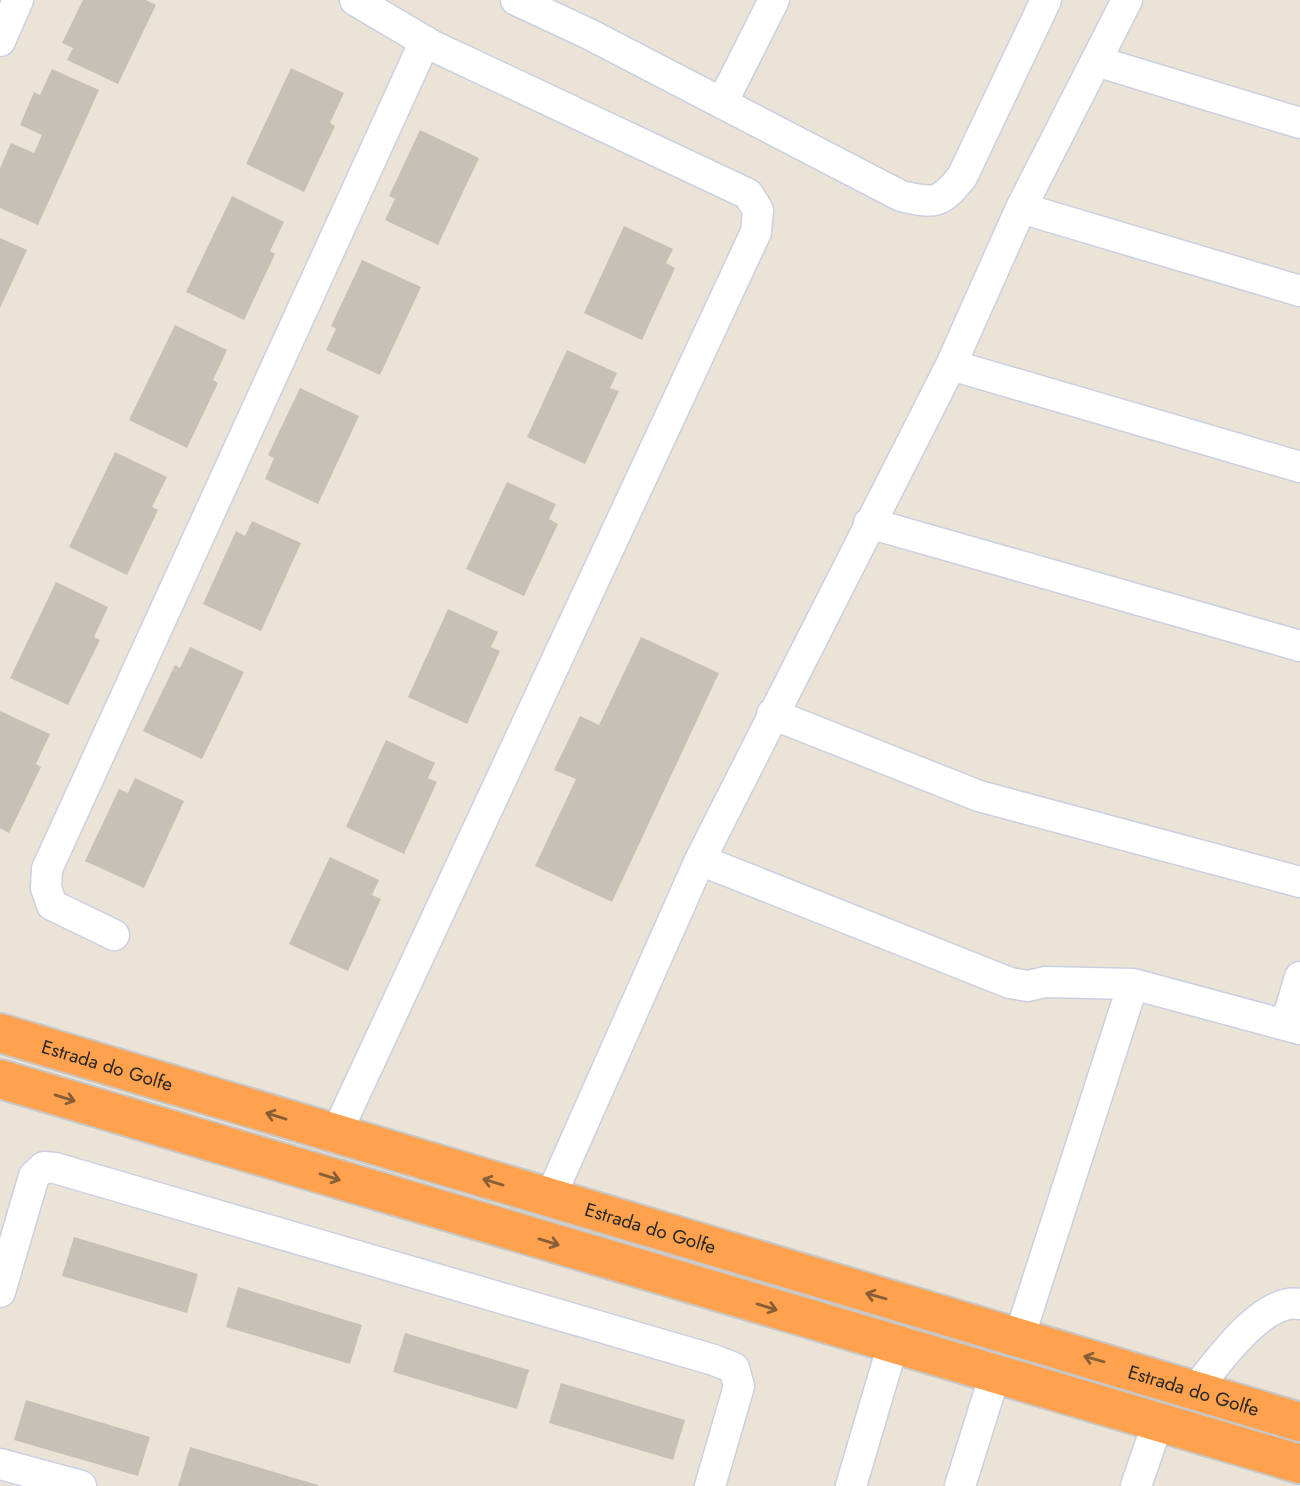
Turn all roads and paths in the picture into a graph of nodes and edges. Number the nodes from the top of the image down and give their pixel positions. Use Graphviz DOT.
graph roads {
  1 [pos="18,0"];
  2 [pos="355,0"];
  3 [pos="516,0"];
  4 [pos="774,0"];
  5 [pos="1046,0"];
  6 [pos="1127,0"];
  7 [pos="0,41"];
  8 [pos="425,41"];
  9 [pos="1097,61"];
  10 [pos="722,103"];
  11 [pos="1300,123"];
  12 [pos="1021,208"];
  13 [pos="1300,291"];
  14 [pos="951,365"];
  15 [pos="1300,467"];
  16 [pos="869,523"];
  17 [pos="1300,646"];
  18 [pos="772,714"];
  19 [pos="700,860"];
  20 [pos="1300,882"];
  21 [pos="114,935"];
  22 [pos="1300,976"];
  23 [pos="1133,984"];
  24 [pos="1293,1026"];
  25 [pos="0,1033"];
  26 [pos="0,1079"];
  27 [pos="335,1134"];
  28 [pos="549,1199"];
  29 [pos="2,1280"];
  30 [pos="1300,1304"];
  31 [pos="1019,1338"];
  32 [pos="893,1344"];
  33 [pos="995,1374"];
  34 [pos="1196,1389"];
  35 [pos="1300,1422"];
  36 [pos="1158,1423"];
  37 [pos="0,1464"];
  38 [pos="1300,1464"];
  39 [pos="81,1486"];
  40 [pos="710,1486"];
  41 [pos="851,1486"];
  42 [pos="960,1486"];
  43 [pos="1136,1486"];
  1 -- 7 [label="street"];
  2 -- 8 [label="street"];
  3 -- 10 [label="street"];
  4 -- 10 [label="street"];
  5 -- 10 [label="street"];
  6 -- 9 [label="street"];
  8 -- 21 [label="street"];
  8 -- 27 [label="street"];
  9 -- 11 [label="street"];
  9 -- 12 [label="street"];
  12 -- 13 [label="street"];
  12 -- 14 [label="street"];
  14 -- 15 [label="street"];
  14 -- 16 [label="street"];
  16 -- 17 [label="street"];
  16 -- 18 [label="street"];
  18 -- 19 [label="street"];
  18 -- 20 [label="street"];
  19 -- 23 [label="street"];
  19 -- 28 [label="street"];
  22 -- 24 [label="street"];
  23 -- 24 [label="street"];
  23 -- 31 [label="street"];
  27 -- 25 [label="highway, Estrada do Golfe, one-way"];
  26 -- 32 [label="highway, one-way"];
  28 -- 27 [label="highway, Estrada do Golfe, one-way"];
  31 -- 28 [label="highway, Estrada do Golfe, one-way"];
  29 -- 40 [label="street"];
  30 -- 34 [label="street"];
  34 -- 31 [label="highway, Estrada do Golfe, one-way"];
  32 -- 33 [label="highway"];
  32 -- 41 [label="street"];
  33 -- 36 [label="highway"];
  33 -- 42 [label="street"];
  34 -- 35 [label="highway, Estrada do Golfe"];
  36 -- 38 [label="highway"];
  36 -- 43 [label="street"];
  37 -- 39 [label="street"];
}
